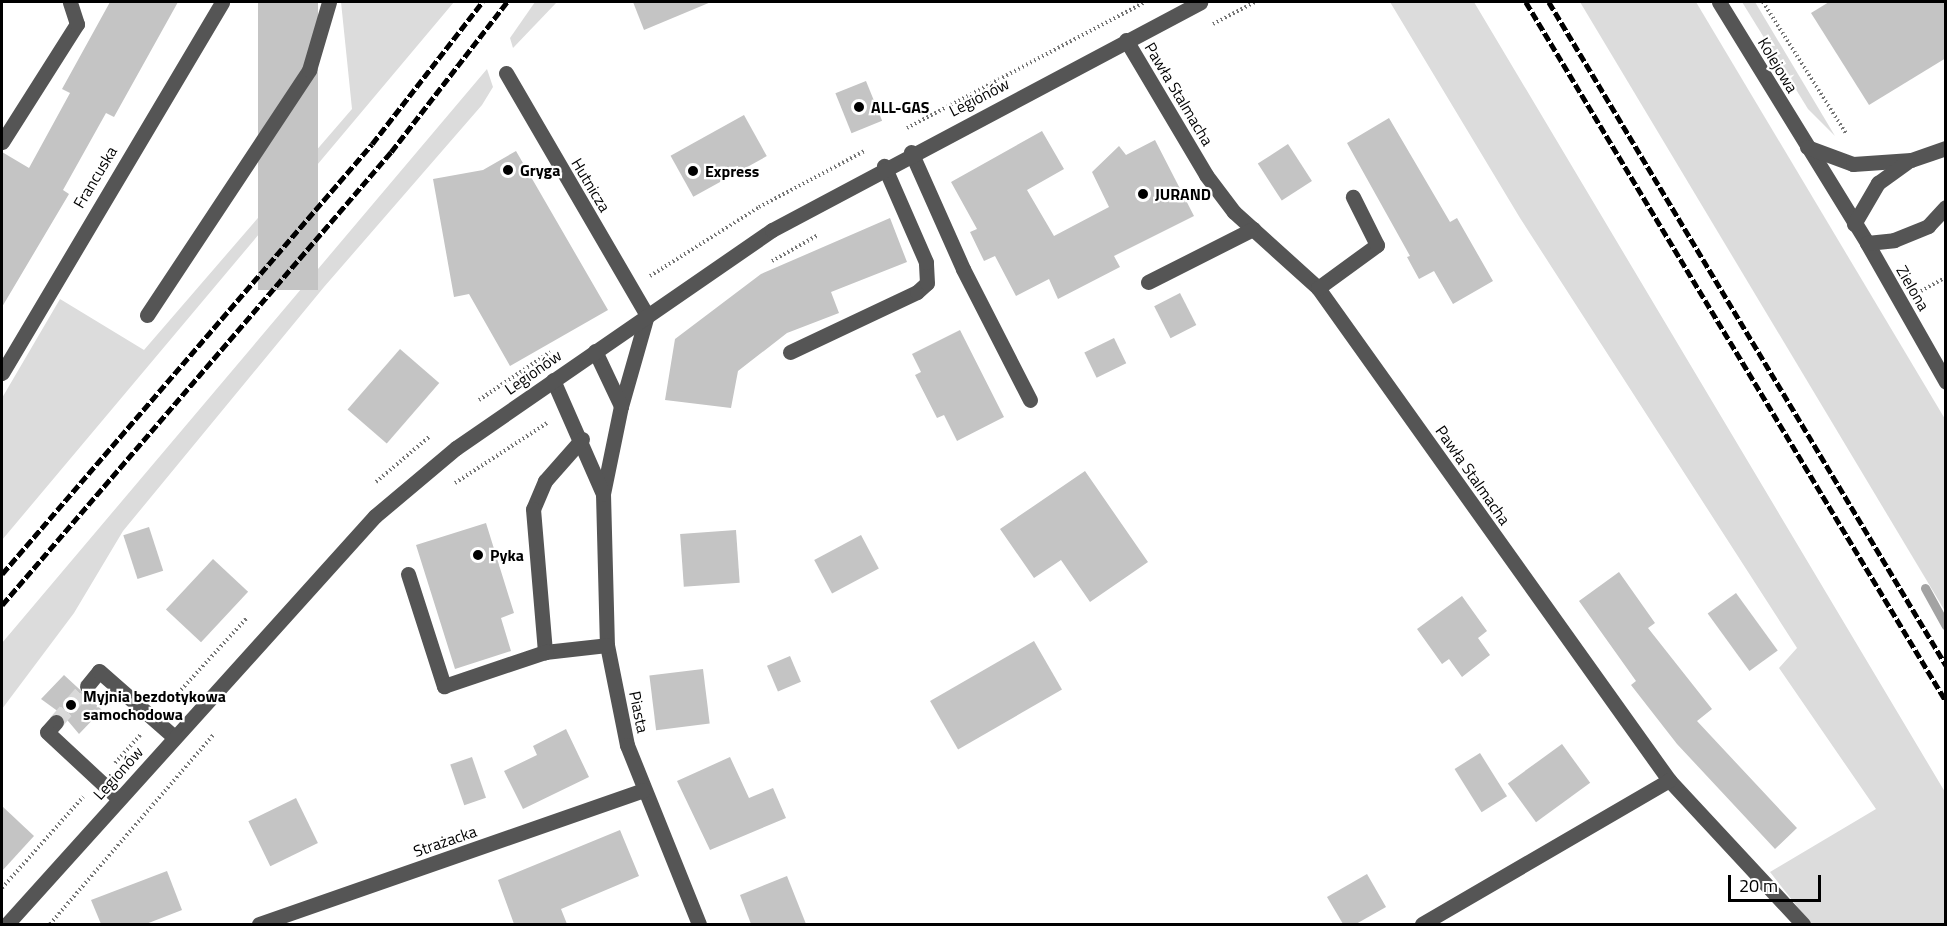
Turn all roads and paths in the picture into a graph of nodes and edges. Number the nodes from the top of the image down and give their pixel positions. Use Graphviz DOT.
graph roads {
  1 [pos="70,2"];
  2 [pos="222,2"];
  3 [pos="329,2"];
  4 [pos="1145,2"];
  5 [pos="1200,2"];
  6 [pos="1719,2"];
  7 [pos="1763,2"];
  8 [pos="1126,40"];
  9 [pos="506,73"];
  10 [pos="903,131"];
  11 [pos="1855,138"];
  12 [pos="2,142"];
  13 [pos="872,147"];
  14 [pos="1807,147"];
  15 [pos="1946,147"];
  16 [pos="911,152"];
  17 [pos="1909,160"];
  18 [pos="884,166"];
  19 [pos="1353,197"];
  20 [pos="1946,207"];
  21 [pos="1854,224"];
  22 [pos="1252,229"];
  23 [pos="1867,243"];
  24 [pos="644,279"];
  25 [pos="1148,282"];
  26 [pos="1318,288"];
  27 [pos="147,315"];
  28 [pos="647,315"];
  29 [pos="558,346"];
  30 [pos="596,351"];
  31 [pos="790,352"];
  32 [pos="2,373"];
  33 [pos="553,380"];
  34 [pos="1946,382"];
  35 [pos="1030,400"];
  36 [pos="473,405"];
  37 [pos="621,406"];
  38 [pos="436,431"];
  39 [pos="578,443"];
  40 [pos="452,485"];
  41 [pos="372,486"];
  42 [pos="603,494"];
  43 [pos="408,574"];
  44 [pos="250,615"];
  45 [pos="607,645"];
  46 [pos="545,652"];
  47 [pos="87,686"];
  48 [pos="154,718"];
  49 [pos="56,722"];
  50 [pos="216,731"];
  51 [pos="174,737"];
  52 [pos="99,780"];
  53 [pos="1669,780"];
  54 [pos="643,790"];
  55 [pos="118,799"];
  56 [pos="2,888"];
  57 [pos="7,924"];
  58 [pos="50,924"];
  59 [pos="259,924"];
  60 [pos="699,924"];
  61 [pos="1422,924"];
  62 [pos="1803,924"];
  1 -- 12 [label="street"];
  2 -- 32 [label="street, Francuska"];
  3 -- 27 [label="street"];
  4 -- 10 [label="path"];
  5 -- 8 [label="street, Legionów"];
  6 -- 14 [label="street, Kolejowa"];
  7 -- 11 [label="path"];
  8 -- 16 [label="street, Legionów"];
  8 -- 22 [label="street, Pawła Stalmacha"];
  9 -- 28 [label="street, Hutnicza"];
  13 -- 24 [label="path"];
  14 -- 17 [label="street"];
  14 -- 21 [label="street, Kolejowa"];
  15 -- 17 [label="street"];
  16 -- 18 [label="street, Legionów"];
  16 -- 35 [label="street"];
  17 -- 21 [label="street"];
  18 -- 28 [label="street, Legionów"];
  18 -- 31 [label="street"];
  19 -- 26 [label="street"];
  20 -- 23 [label="street"];
  21 -- 23 [label="street, Kolejowa"];
  22 -- 25 [label="street"];
  22 -- 26 [label="street, Pawła Stalmacha"];
  23 -- 34 [label="street, Zielona"];
  26 -- 53 [label="street, Pawła Stalmacha"];
  28 -- 30 [label="street, Legionów"];
  28 -- 37 [label="street, Piasta"];
  29 -- 36 [label="path"];
  30 -- 33 [label="street, Legionów"];
  30 -- 37 [label="street"];
  33 -- 39 [label="street, Piasta"];
  33 -- 51 [label="street, Legionów"];
  37 -- 42 [label="street, Piasta"];
  38 -- 41 [label="path"];
  39 -- 40 [label="path"];
  39 -- 42 [label="street, Piasta"];
  39 -- 46 [label="street"];
  42 -- 45 [label="street, Piasta"];
  43 -- 46 [label="street"];
  44 -- 48 [label="path"];
  45 -- 46 [label="street"];
  45 -- 54 [label="street, Piasta"];
  47 -- 48 [label="street"];
  48 -- 51 [label="street"];
  48 -- 52 [label="path"];
  49 -- 52 [label="street"];
  50 -- 58 [label="path"];
  51 -- 55 [label="street, Legionów"];
  52 -- 55 [label="street"];
  52 -- 56 [label="path"];
  53 -- 61 [label="street"];
  53 -- 62 [label="street, Pawła Stalmacha"];
  54 -- 59 [label="street, Strażacka"];
  54 -- 60 [label="street, Piasta"];
  55 -- 57 [label="street, Legionów"];
}
